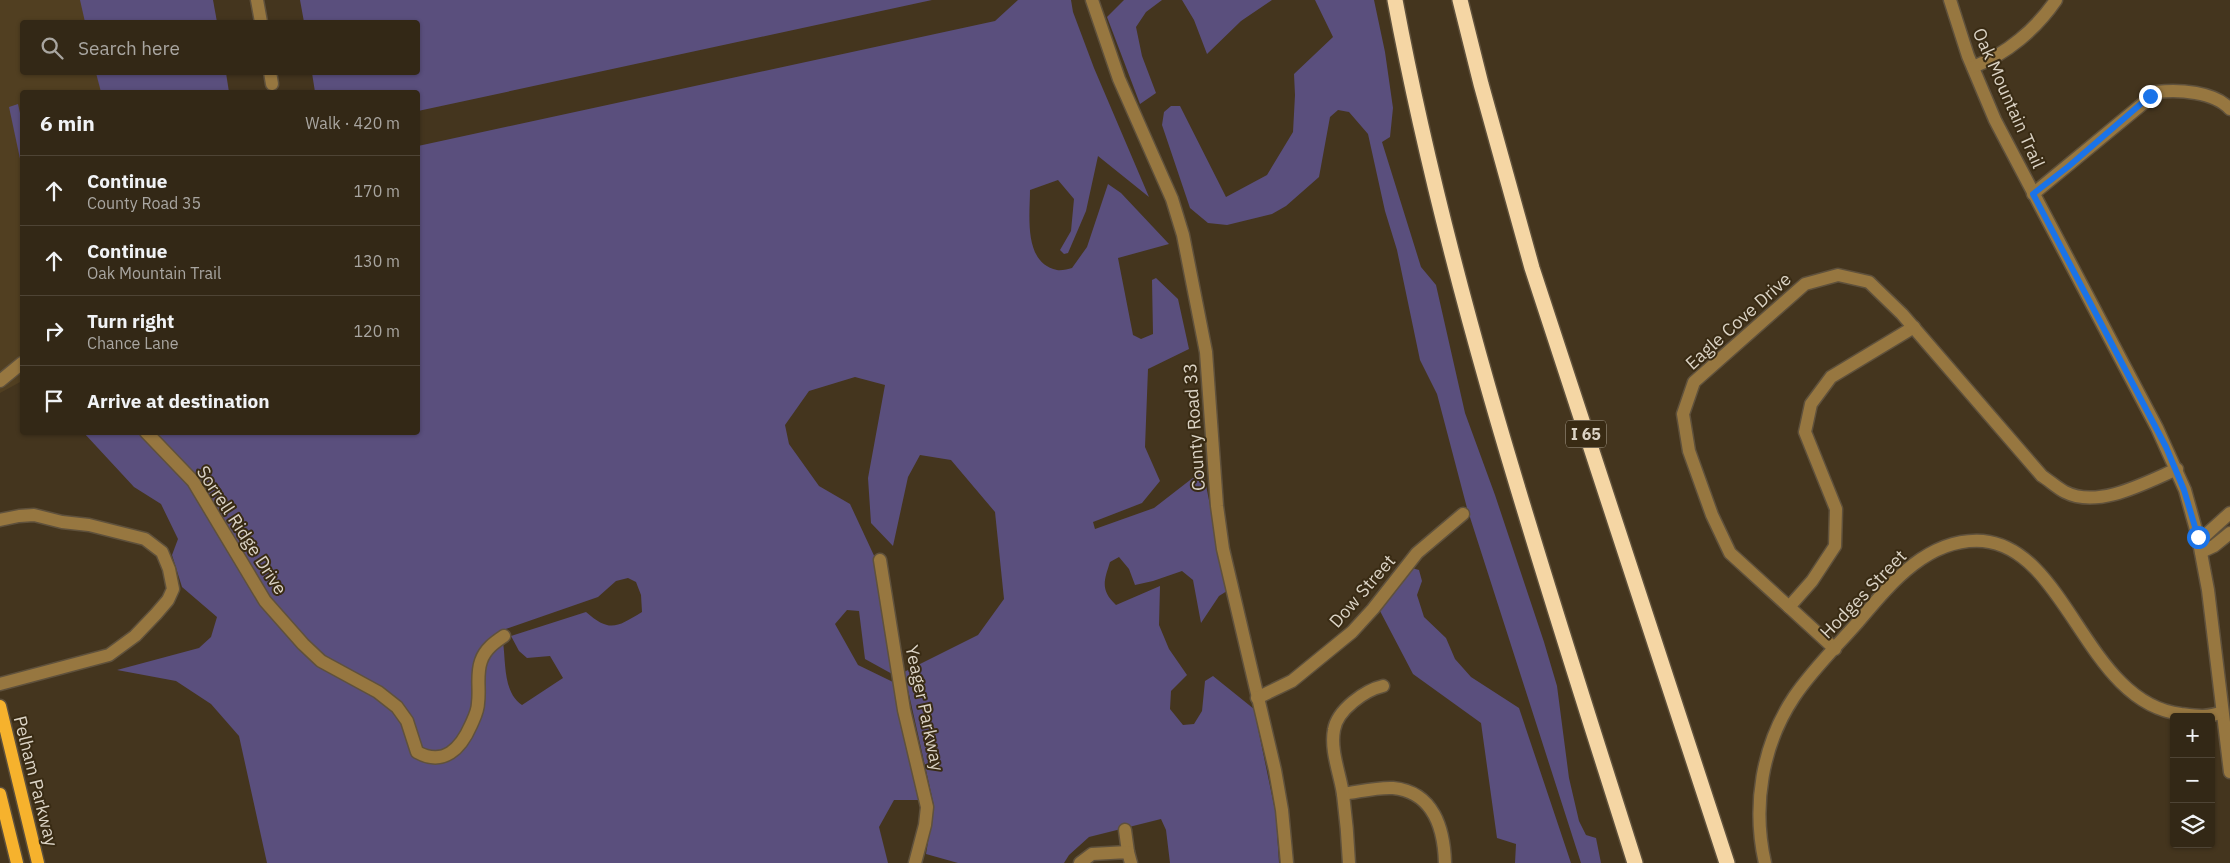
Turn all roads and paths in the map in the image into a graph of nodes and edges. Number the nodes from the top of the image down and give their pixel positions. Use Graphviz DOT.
graph roads {
  1 [pos="257,0"];
  2 [pos="1092,0"];
  3 [pos="1395,0"];
  4 [pos="1460,0"];
  5 [pos="1950,0"];
  6 [pos="2056,0"];
  7 [pos="261,20"];
  8 [pos="1973,67"];
  9 [pos="2230,109"];
  10 [pos="2033,194"];
  11 [pos="1914,327"];
  12 [pos="20,364"];
  13 [pos="0,381"];
  14 [pos="149,435"];
  15 [pos="2177,470"];
  16 [pos="2230,513"];
  17 [pos="1463,514"];
  18 [pos="0,520"];
  19 [pos="2230,533"];
  20 [pos="2200,547"];
  21 [pos="880,560"];
  22 [pos="1789,607"];
  23 [pos="504,636"];
  24 [pos="1835,648"];
  25 [pos="0,684"];
  26 [pos="1383,686"];
  27 [pos="1257,698"];
  28 [pos="0,706"];
  29 [pos="2222,712"];
  30 [pos="2230,772"];
  31 [pos="0,794"];
  32 [pos="1343,794"];
  33 [pos="1125,830"];
  34 [pos="1130,858"];
  35 [pos="35,862"];
  36 [pos="17,863"];
  37 [pos="915,863"];
  38 [pos="1080,863"];
  39 [pos="1287,863"];
  40 [pos="1349,863"];
  41 [pos="1445,863"];
  42 [pos="1635,863"];
  43 [pos="1727,863"];
  44 [pos="1765,863"];
  1 -- 7 [label="street"];
  2 -- 27 [label="street, County Road 33"];
  3 -- 42 [label="highway"];
  4 -- 43 [label="highway, I 65"];
  5 -- 8 [label="street, Oak Mountain Trail"];
  6 -- 8 [label="street"];
  8 -- 10 [label="street, Oak Mountain Trail"];
  9 -- 10 [label="street"];
  10 -- 15 [label="street, Oak Mountain Trail"];
  11 -- 15 [label="street, Eagle Cove Drive"];
  11 -- 22 [label="street"];
  11 -- 22 [label="street, Eagle Cove Drive"];
  12 -- 13 [label="street"];
  14 -- 23 [label="street, Sorrell Ridge Drive"];
  15 -- 20 [label="street, Oak Mountain Trail"];
  16 -- 20 [label="street"];
  17 -- 27 [label="street, Dow Street"];
  18 -- 25 [label="street"];
  19 -- 20 [label="street"];
  20 -- 29 [label="street, Oak Mountain Trail"];
  21 -- 37 [label="street, Yeager Parkway"];
  22 -- 24 [label="street, Eagle Cove Drive"];
  24 -- 29 [label="street, Hodges Street"];
  24 -- 44 [label="street, Hodges Street"];
  26 -- 32 [label="street"];
  27 -- 39 [label="street, County Road 33"];
  28 -- 35 [label="main road, Pelham Parkway"];
  29 -- 30 [label="street, Oak Mountain Trail"];
  31 -- 36 [label="main road"];
  32 -- 40 [label="street"];
  32 -- 41 [label="street"];
  33 -- 34 [label="street"];
  34 -- 38 [label="street"];
}
